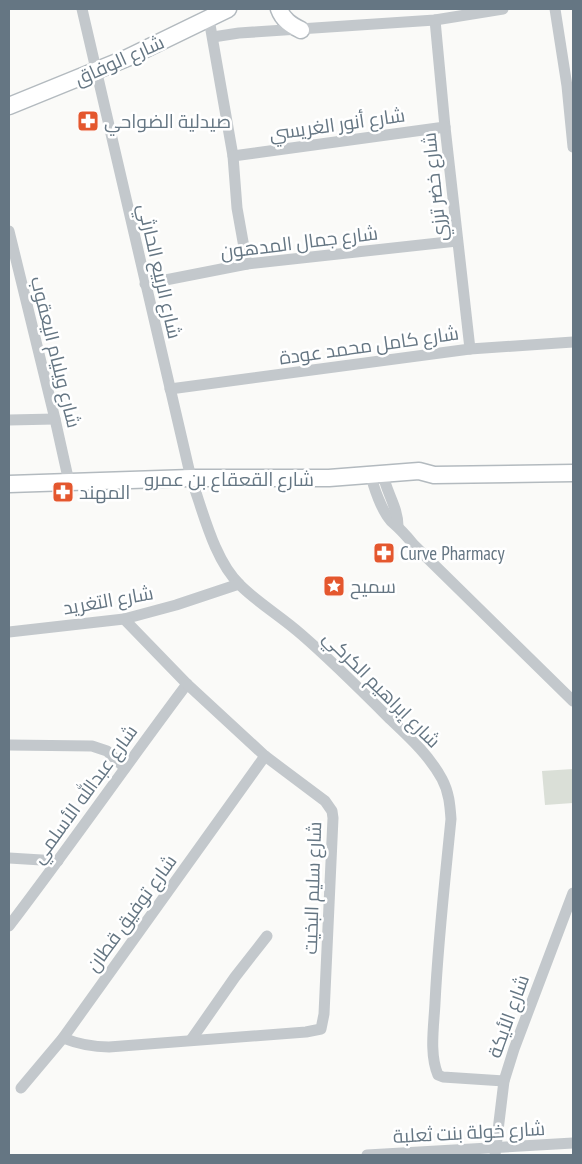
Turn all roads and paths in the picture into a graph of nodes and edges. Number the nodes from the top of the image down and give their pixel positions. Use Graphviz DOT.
graph roads {
  1 [pos="82,9"];
  2 [pos="228,9"];
  3 [pos="279,9"];
  4 [pos="503,9"];
  5 [pos="555,9"];
  6 [pos="209,19"];
  7 [pos="435,20"];
  8 [pos="301,30"];
  9 [pos="213,37"];
  10 [pos="96,72"];
  11 [pos="570,85"];
  12 [pos="9,106"];
  13 [pos="445,127"];
  14 [pos="573,147"];
  15 [pos="233,156"];
  16 [pos="9,233"];
  17 [pos="457,241"];
  18 [pos="247,264"];
  19 [pos="145,284"];
  20 [pos="573,342"];
  21 [pos="470,349"];
  22 [pos="170,389"];
  23 [pos="55,419"];
  24 [pos="9,420"];
  25 [pos="573,473"];
  26 [pos="191,478"];
  27 [pos="378,480"];
  28 [pos="68,482"];
  29 [pos="9,484"];
  30 [pos="239,584"];
  31 [pos="124,619"];
  32 [pos="9,632"];
  33 [pos="187,684"];
  34 [pos="573,701"];
  35 [pos="9,745"];
  36 [pos="266,756"];
  37 [pos="126,768"];
  38 [pos="9,858"];
  39 [pos="58,861"];
  40 [pos="573,893"];
  41 [pos="569,914"];
  42 [pos="9,926"];
  43 [pos="267,936"];
  44 [pos="63,1038"];
  45 [pos="190,1040"];
  46 [pos="504,1081"];
  47 [pos="21,1088"];
  48 [pos="573,1143"];
  49 [pos="495,1151"];
  50 [pos="367,1155"];
  1 -- 10 [label="street, شارع الربيع الحارثي"];
  2 -- 6 [label="street, شارع الوفاق"];
  3 -- 8 [label="street"];
  4 -- 7 [label="street"];
  5 -- 11 [label="street"];
  6 -- 9 [label="street"];
  6 -- 10 [label="street, شارع الوفاق"];
  7 -- 8 [label="street"];
  7 -- 13 [label="street, شارع خضر ترزي"];
  8 -- 9 [label="street"];
  9 -- 15 [label="street"];
  10 -- 12 [label="street, شارع الوفاق"];
  10 -- 19 [label="street, شارع الربيع الحارثي"];
  11 -- 14 [label="street"];
  13 -- 15 [label="street, شارع أنور الغريسي"];
  13 -- 17 [label="street, شارع خضر ترزي"];
  15 -- 18 [label="street"];
  16 -- 23 [label="street, شارع ويليام اليعقوب"];
  17 -- 18 [label="street, شارع جمال المدهون"];
  17 -- 21 [label="street, شارع خضر ترزي"];
  18 -- 19 [label="street, شارع جمال المدهون"];
  19 -- 22 [label="street, شارع الربيع الحارثي"];
  20 -- 21 [label="street, شارع كامل محمد عودة"];
  21 -- 22 [label="street, شارع كامل محمد عودة"];
  22 -- 26 [label="street, شارع الربيع الحارثي"];
  23 -- 24 [label="street"];
  23 -- 28 [label="street, شارع ويليام اليعقوب"];
  25 -- 27 [label="street, شارع القعقاع بن عمرو"];
  26 -- 27 [label="street, شارع القعقاع بن عمرو"];
  26 -- 28 [label="street, شارع القعقاع بن عمرو"];
  26 -- 30 [label="street, شارع إبراهيم الكركي"];
  27 -- 34 [label="street"];
  28 -- 29 [label="street, شارع القعقاع بن عمرو"];
  30 -- 31 [label="street, شارع التغريد"];
  30 -- 46 [label="street, شارع إبراهيم الكركي"];
  31 -- 32 [label="street, شارع التغريد"];
  31 -- 33 [label="street, شارع سليم البخيت"];
  33 -- 36 [label="street, شارع سليم البخيت"];
  33 -- 37 [label="street, شارع عبدالله الأسلمي"];
  35 -- 37 [label="street"];
  36 -- 44 [label="street, شارع توفيق قطان"];
  36 -- 45 [label="street, شارع سليم البخيت"];
  37 -- 39 [label="street, شارع عبدالله الأسلمي"];
  38 -- 39 [label="street"];
  39 -- 42 [label="street, شارع عبدالله الأسلمي"];
  40 -- 41 [label="street, شارع الأيكة"];
  41 -- 46 [label="street, شارع الأيكة"];
  43 -- 45 [label="street"];
  44 -- 45 [label="street, شارع سليم البخيت"];
  44 -- 47 [label="street, شارع توفيق قطان"];
  46 -- 49 [label="street, شارع الأيكة"];
  48 -- 49 [label="street, شارع خولة بنت ثعلبة"];
  49 -- 50 [label="street, شارع خولة بنت ثعلبة"];
}
